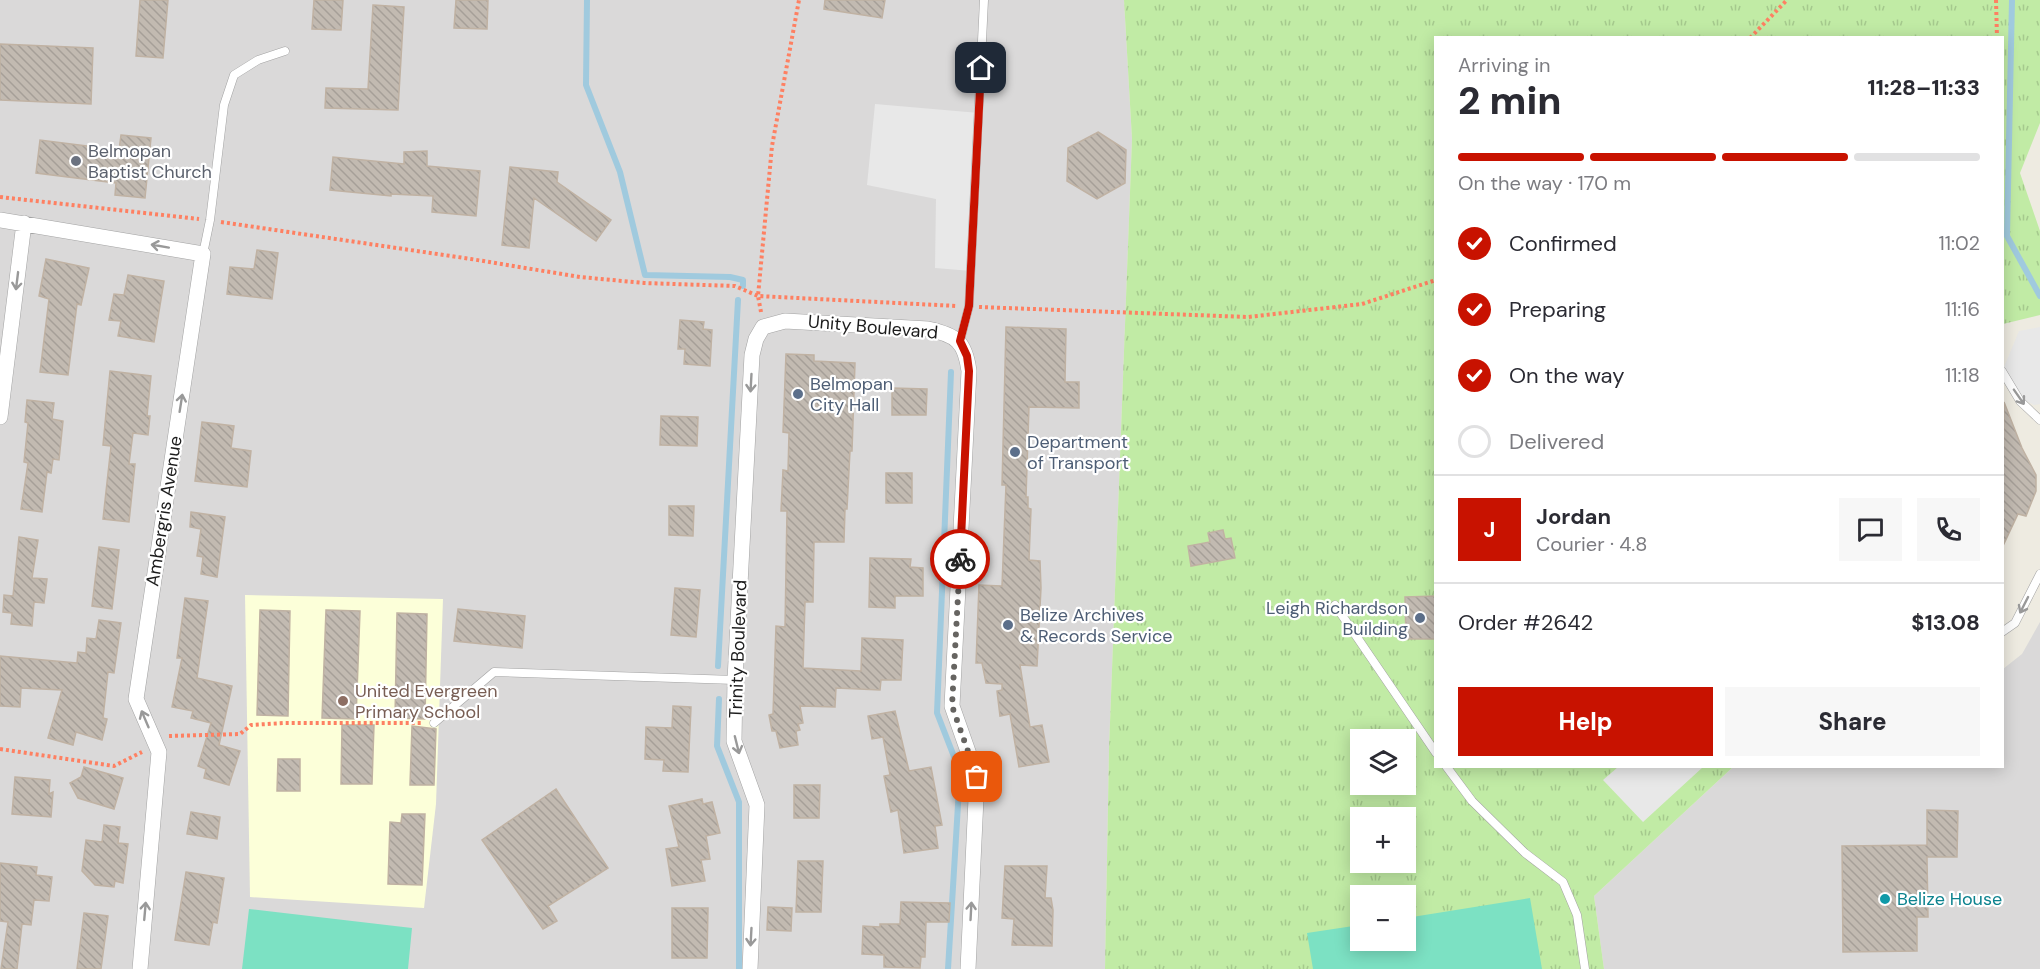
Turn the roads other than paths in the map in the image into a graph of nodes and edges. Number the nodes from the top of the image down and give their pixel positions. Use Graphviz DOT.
graph roads {
  1 [pos="984,0"];
  2 [pos="285,51"];
  3 [pos="0,219"];
  4 [pos="24,223"];
  5 [pos="203,254"];
  6 [pos="763,327"];
  7 [pos="960,341"];
  8 [pos="2004,374"];
  9 [pos="0,417"];
  10 [pos="2040,420"];
  11 [pos="2040,574"];
  12 [pos="1335,605"];
  13 [pos="2004,631"];
  14 [pos="735,680"];
  15 [pos="434,723"];
  16 [pos="1434,750"];
  17 [pos="1448,768"];
  18 [pos="140,969"];
  19 [pos="750,969"];
  20 [pos="968,969"];
  21 [pos="1585,969"];
  1 -- 7 [label="lane"];
  2 -- 5 [label="lane"];
  3 -- 4 [label="street"];
  5 -- 4 [label="street, one-way"];
  4 -- 9 [label="street, one-way"];
  18 -- 5 [label="street, Ambergris Avenue, one-way"];
  6 -- 7 [label="street, Unity Boulevard"];
  6 -- 14 [label="street, Trinity Boulevard, one-way"];
  20 -- 7 [label="street, Unity Boulevard, one-way"];
  8 -- 10 [label="lane, one-way"];
  11 -- 13 [label="lane, one-way"];
  12 -- 16 [label="lane"];
  14 -- 15 [label="lane"];
  14 -- 19 [label="street, Trinity Boulevard, one-way"];
  17 -- 21 [label="lane"];
}
